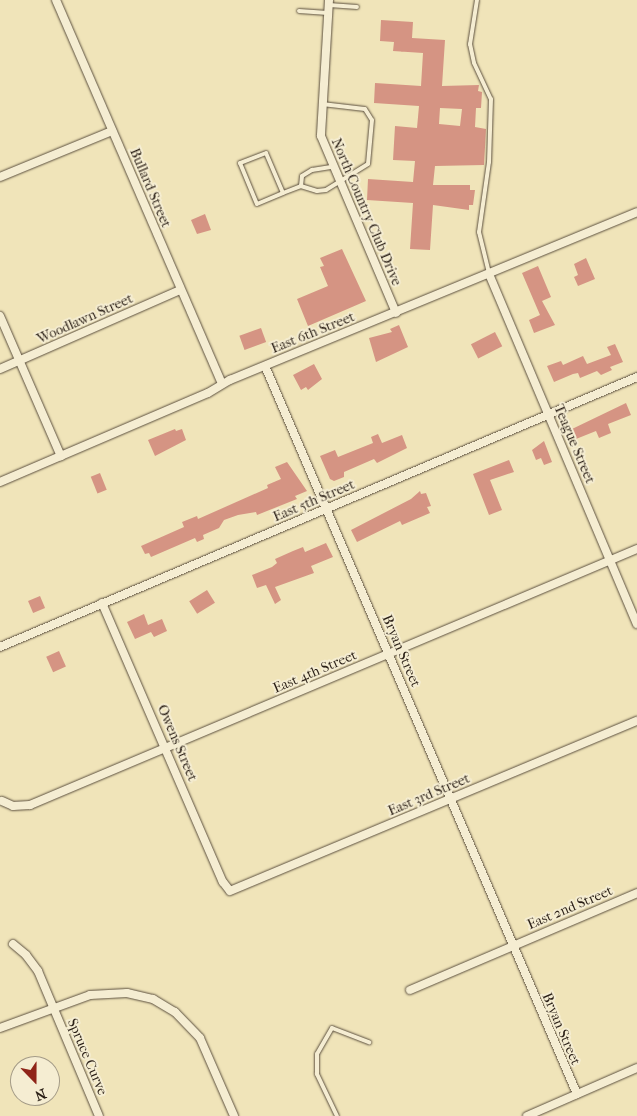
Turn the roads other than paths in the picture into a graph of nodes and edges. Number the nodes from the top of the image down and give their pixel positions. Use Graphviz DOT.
graph roads {
  1 [pos="56,0"];
  2 [pos="476,0"];
  3 [pos="329,6"];
  4 [pos="357,7"];
  5 [pos="299,11"];
  6 [pos="322,104"];
  7 [pos="112,131"];
  8 [pos="331,167"];
  9 [pos="0,178"];
  10 [pos="338,182"];
  11 [pos="300,186"];
  12 [pos="283,193"];
  13 [pos="637,212"];
  14 [pos="489,274"];
  15 [pos="180,290"];
  16 [pos="396,313"];
  17 [pos="0,316"];
  18 [pos="19,361"];
  19 [pos="265,366"];
  20 [pos="0,368"];
  21 [pos="637,377"];
  22 [pos="222,384"];
  23 [pos="548,415"];
  24 [pos="61,456"];
  25 [pos="0,482"];
  26 [pos="326,509"];
  27 [pos="637,549"];
  28 [pos="610,560"];
  29 [pos="102,604"];
  30 [pos="637,624"];
  31 [pos="0,647"];
  32 [pos="388,655"];
  33 [pos="637,720"];
  34 [pos="166,748"];
  35 [pos="450,800"];
  36 [pos="2,801"];
  37 [pos="230,891"];
  38 [pos="637,893"];
  39 [pos="13,944"];
  40 [pos="512,947"];
  41 [pos="410,990"];
  42 [pos="52,1008"];
  43 [pos="0,1028"];
  44 [pos="369,1042"];
  45 [pos="637,1068"];
  46 [pos="577,1094"];
  47 [pos="99,1116"];
  48 [pos="234,1116"];
  49 [pos="337,1116"];
  50 [pos="526,1116"];
  1 -- 7 [label="street, Bullard Street"];
  2 -- 14 [label="lane"];
  3 -- 4 [label="lane"];
  3 -- 5 [label="lane"];
  3 -- 6 [label="street, North Country Club Drive"];
  6 -- 8 [label="street, North Country Club Drive"];
  6 -- 10 [label="lane"];
  7 -- 9 [label="street"];
  7 -- 15 [label="street, Bullard Street"];
  8 -- 10 [label="street, North Country Club Drive"];
  8 -- 11 [label="lane"];
  10 -- 11 [label="lane"];
  10 -- 16 [label="street, North Country Club Drive"];
  11 -- 12 [label="lane"];
  12 -- 12 [label="lane"];
  13 -- 14 [label="street, East 6th Street"];
  14 -- 16 [label="street, East 6th Street"];
  14 -- 23 [label="street, Teague Street"];
  15 -- 18 [label="street, Woodlawn Street"];
  15 -- 22 [label="street, Bullard Street"];
  16 -- 19 [label="street, East 6th Street"];
  17 -- 18 [label="street"];
  18 -- 20 [label="street, Woodlawn Street"];
  18 -- 24 [label="street"];
  19 -- 22 [label="street, East 6th Street"];
  19 -- 26 [label="street, Bryan Street"];
  21 -- 23 [label="street, East 5th Street"];
  22 -- 24 [label="street, East 6th Street"];
  23 -- 26 [label="street, East 5th Street"];
  23 -- 28 [label="street, Teague Street"];
  24 -- 25 [label="street, East 6th Street"];
  26 -- 29 [label="street, East 5th Street"];
  26 -- 32 [label="street, Bryan Street"];
  27 -- 28 [label="street, East 4th Street"];
  28 -- 30 [label="street, Teague Street"];
  28 -- 32 [label="street, East 4th Street"];
  29 -- 31 [label="street, East 5th Street"];
  29 -- 34 [label="street, Owens Street"];
  32 -- 34 [label="street, East 4th Street"];
  32 -- 35 [label="street, Bryan Street"];
  33 -- 35 [label="street, East 3rd Street"];
  34 -- 36 [label="street, East 4th Street"];
  34 -- 37 [label="street, Owens Street"];
  35 -- 37 [label="street, East 3rd Street"];
  35 -- 40 [label="street, Bryan Street"];
  38 -- 40 [label="street, East 2nd Street"];
  39 -- 42 [label="street, Spruce Curve"];
  40 -- 41 [label="street"];
  40 -- 46 [label="street, Bryan Street"];
  42 -- 43 [label="street"];
  42 -- 47 [label="street, Spruce Curve"];
  42 -- 48 [label="street, Spruce Curve"];
  44 -- 49 [label="lane"];
  45 -- 46 [label="street"];
  46 -- 50 [label="street"];
}
